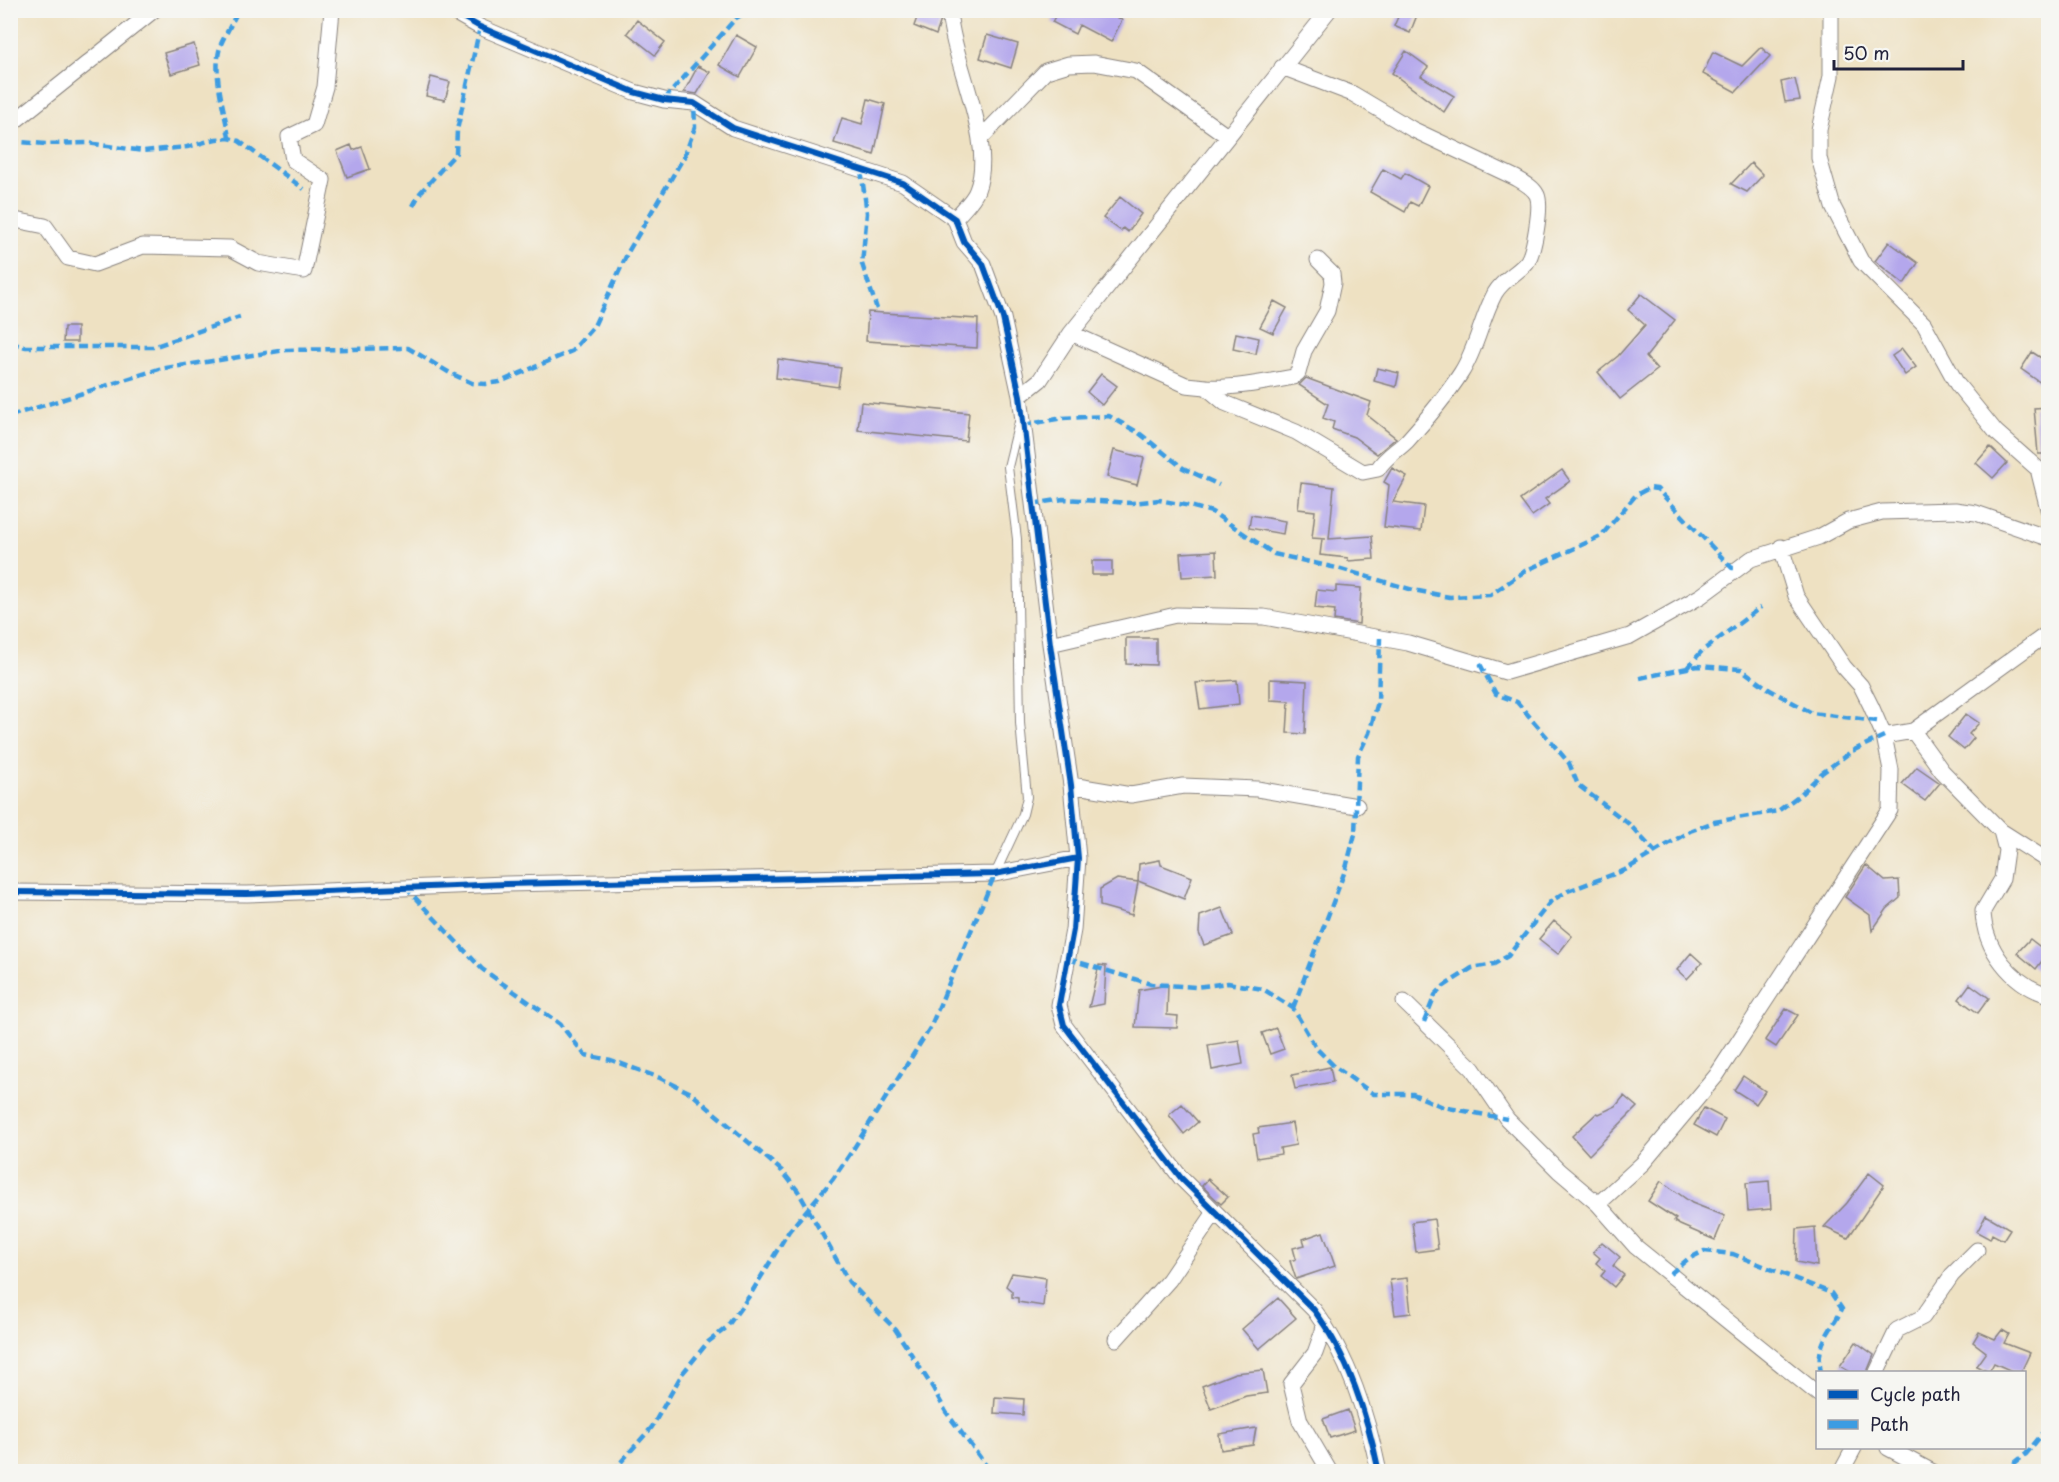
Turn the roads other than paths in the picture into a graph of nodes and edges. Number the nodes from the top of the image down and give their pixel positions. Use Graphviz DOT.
graph roads {
  1 [pos="154,10"];
  2 [pos="332,10"];
  3 [pos="450,10"];
  4 [pos="949,10"];
  5 [pos="1329,10"];
  6 [pos="1831,10"];
  7 [pos="1282,67"];
  8 [pos="10,125"];
  9 [pos="1227,136"];
  10 [pos="980,139"];
  11 [pos="10,219"];
  12 [pos="955,219"];
  13 [pos="1318,260"];
  14 [pos="1071,333"];
  15 [pos="1206,387"];
  16 [pos="1021,402"];
  17 [pos="2049,509"];
  18 [pos="2049,538"];
  19 [pos="1781,547"];
  20 [pos="2049,633"];
  21 [pos="1050,644"];
  22 [pos="1913,731"];
  23 [pos="1884,736"];
  24 [pos="1071,785"];
  25 [pos="1357,806"];
  26 [pos="2001,831"];
  27 [pos="1078,858"];
  28 [pos="2049,861"];
  29 [pos="995,874"];
  30 [pos="10,892"];
  31 [pos="2049,995"];
  32 [pos="1404,1002"];
  33 [pos="1598,1204"];
  34 [pos="1215,1212"];
  35 [pos="1977,1250"];
  36 [pos="1325,1325"];
  37 [pos="1116,1339"];
  38 [pos="1877,1371"];
  39 [pos="1816,1392"];
  40 [pos="1853,1449"];
  41 [pos="1890,1449"];
  42 [pos="1330,1472"];
  43 [pos="1379,1472"];
  44 [pos="1840,1472"];
  45 [pos="1933,1472"];
  1 -- 8 [label="street"];
  2 -- 11 [label="street"];
  3 -- 12 [label="street"];
  4 -- 10 [label="street"];
  5 -- 7 [label="street"];
  6 -- 17 [label="street"];
  7 -- 9 [label="street"];
  7 -- 15 [label="street"];
  9 -- 10 [label="street"];
  9 -- 14 [label="street"];
  10 -- 12 [label="street"];
  12 -- 16 [label="street"];
  13 -- 15 [label="street"];
  14 -- 15 [label="street"];
  14 -- 16 [label="street"];
  16 -- 21 [label="street"];
  16 -- 29 [label="lane"];
  18 -- 19 [label="street"];
  19 -- 21 [label="street"];
  19 -- 23 [label="street"];
  20 -- 22 [label="street"];
  21 -- 24 [label="street"];
  22 -- 23 [label="street"];
  22 -- 26 [label="street"];
  23 -- 33 [label="street"];
  24 -- 25 [label="street"];
  24 -- 27 [label="street"];
  26 -- 28 [label="street"];
  26 -- 31 [label="street"];
  27 -- 29 [label="street"];
  27 -- 34 [label="street"];
  29 -- 30 [label="street"];
  32 -- 33 [label="street"];
  33 -- 39 [label="street"];
  34 -- 36 [label="street"];
  34 -- 37 [label="street"];
  35 -- 38 [label="street"];
  36 -- 42 [label="street"];
  36 -- 43 [label="street"];
  40 -- 44 [label="street"];
  41 -- 45 [label="street"];
}
